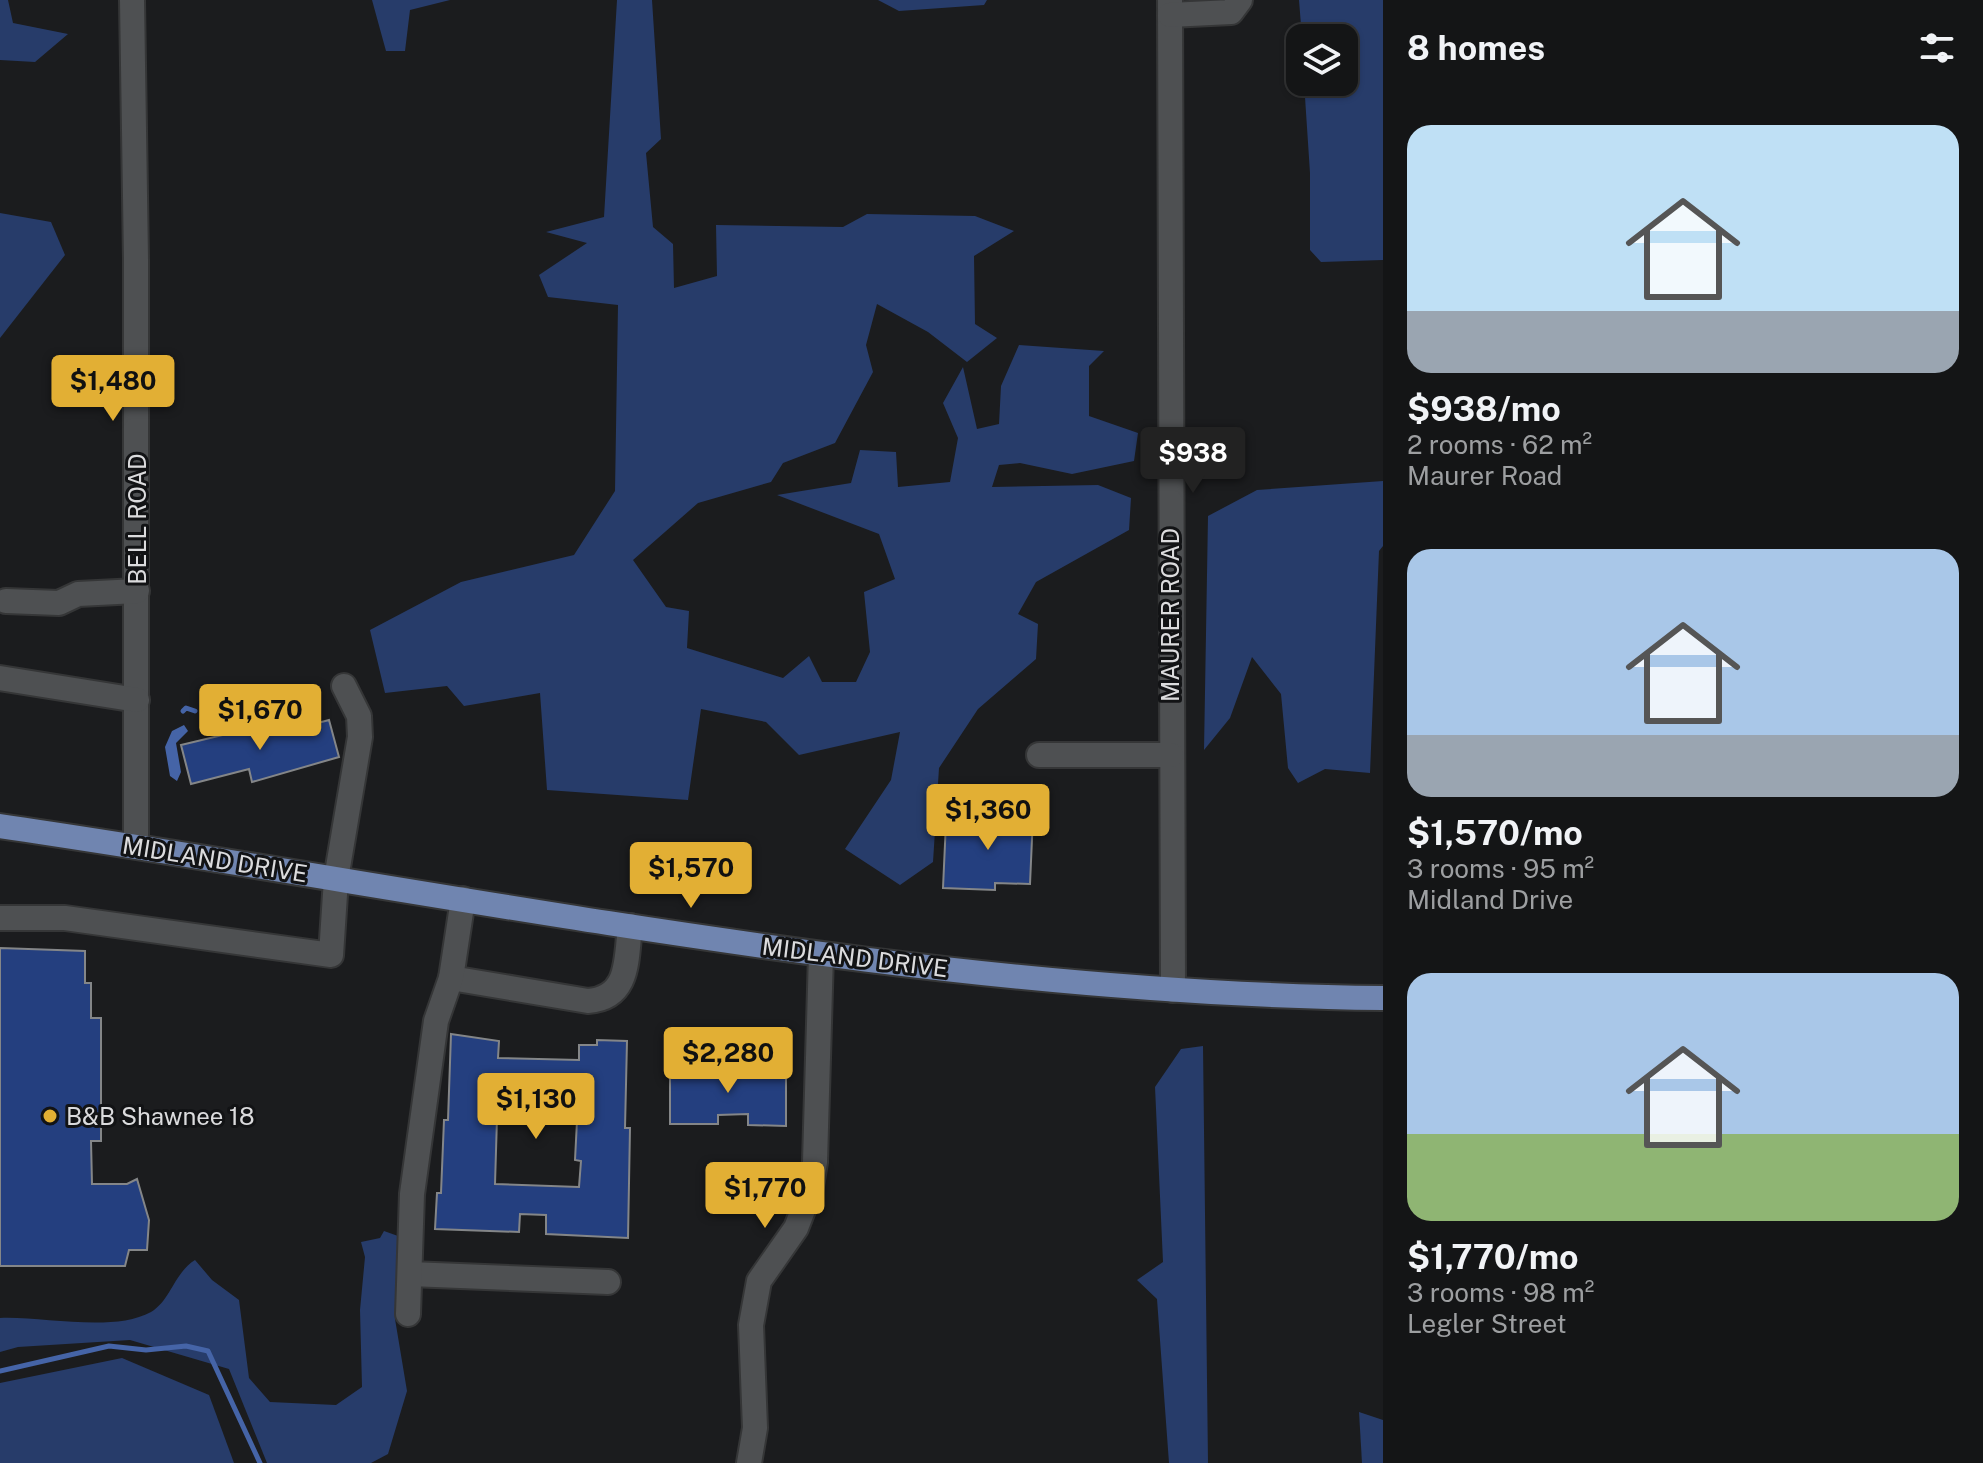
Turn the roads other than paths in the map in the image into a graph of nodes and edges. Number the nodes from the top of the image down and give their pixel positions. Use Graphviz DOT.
graph roads {
  1 [pos="132,0"];
  2 [pos="1240,0"];
  3 [pos="1170,7"];
  4 [pos="137,591"];
  5 [pos="6,601"];
  6 [pos="0,678"];
  7 [pos="344,686"];
  8 [pos="137,700"];
  9 [pos="1039,755"];
  10 [pos="1171,755"];
  11 [pos="0,826"];
  12 [pos="136,846"];
  13 [pos="336,879"];
  14 [pos="463,899"];
  15 [pos="0,918"];
  16 [pos="630,926"];
  17 [pos="821,954"];
  18 [pos="451,978"];
  19 [pos="1173,990"];
  20 [pos="1383,998"];
  21 [pos="410,1274"];
  22 [pos="608,1282"];
  23 [pos="408,1314"];
  24 [pos="749,1463"];
  1 -- 4 [label="street, BELL ROAD"];
  2 -- 3 [label="street"];
  3 -- 10 [label="street, MAURER ROAD"];
  4 -- 5 [label="street"];
  4 -- 8 [label="street, BELL ROAD"];
  6 -- 8 [label="street"];
  7 -- 13 [label="street"];
  8 -- 12 [label="street, BELL ROAD"];
  9 -- 10 [label="street"];
  10 -- 19 [label="street, MAURER ROAD"];
  11 -- 12 [label="main road, MIDLAND DRIVE"];
  12 -- 13 [label="main road, MIDLAND DRIVE"];
  13 -- 14 [label="main road, MIDLAND DRIVE"];
  13 -- 15 [label="street"];
  14 -- 16 [label="main road, MIDLAND DRIVE"];
  14 -- 18 [label="street"];
  16 -- 17 [label="main road, MIDLAND DRIVE"];
  16 -- 18 [label="street"];
  17 -- 19 [label="main road, MIDLAND DRIVE"];
  17 -- 24 [label="street"];
  18 -- 21 [label="street"];
  19 -- 20 [label="main road, MIDLAND DRIVE"];
  21 -- 22 [label="street"];
  21 -- 23 [label="street"];
}
